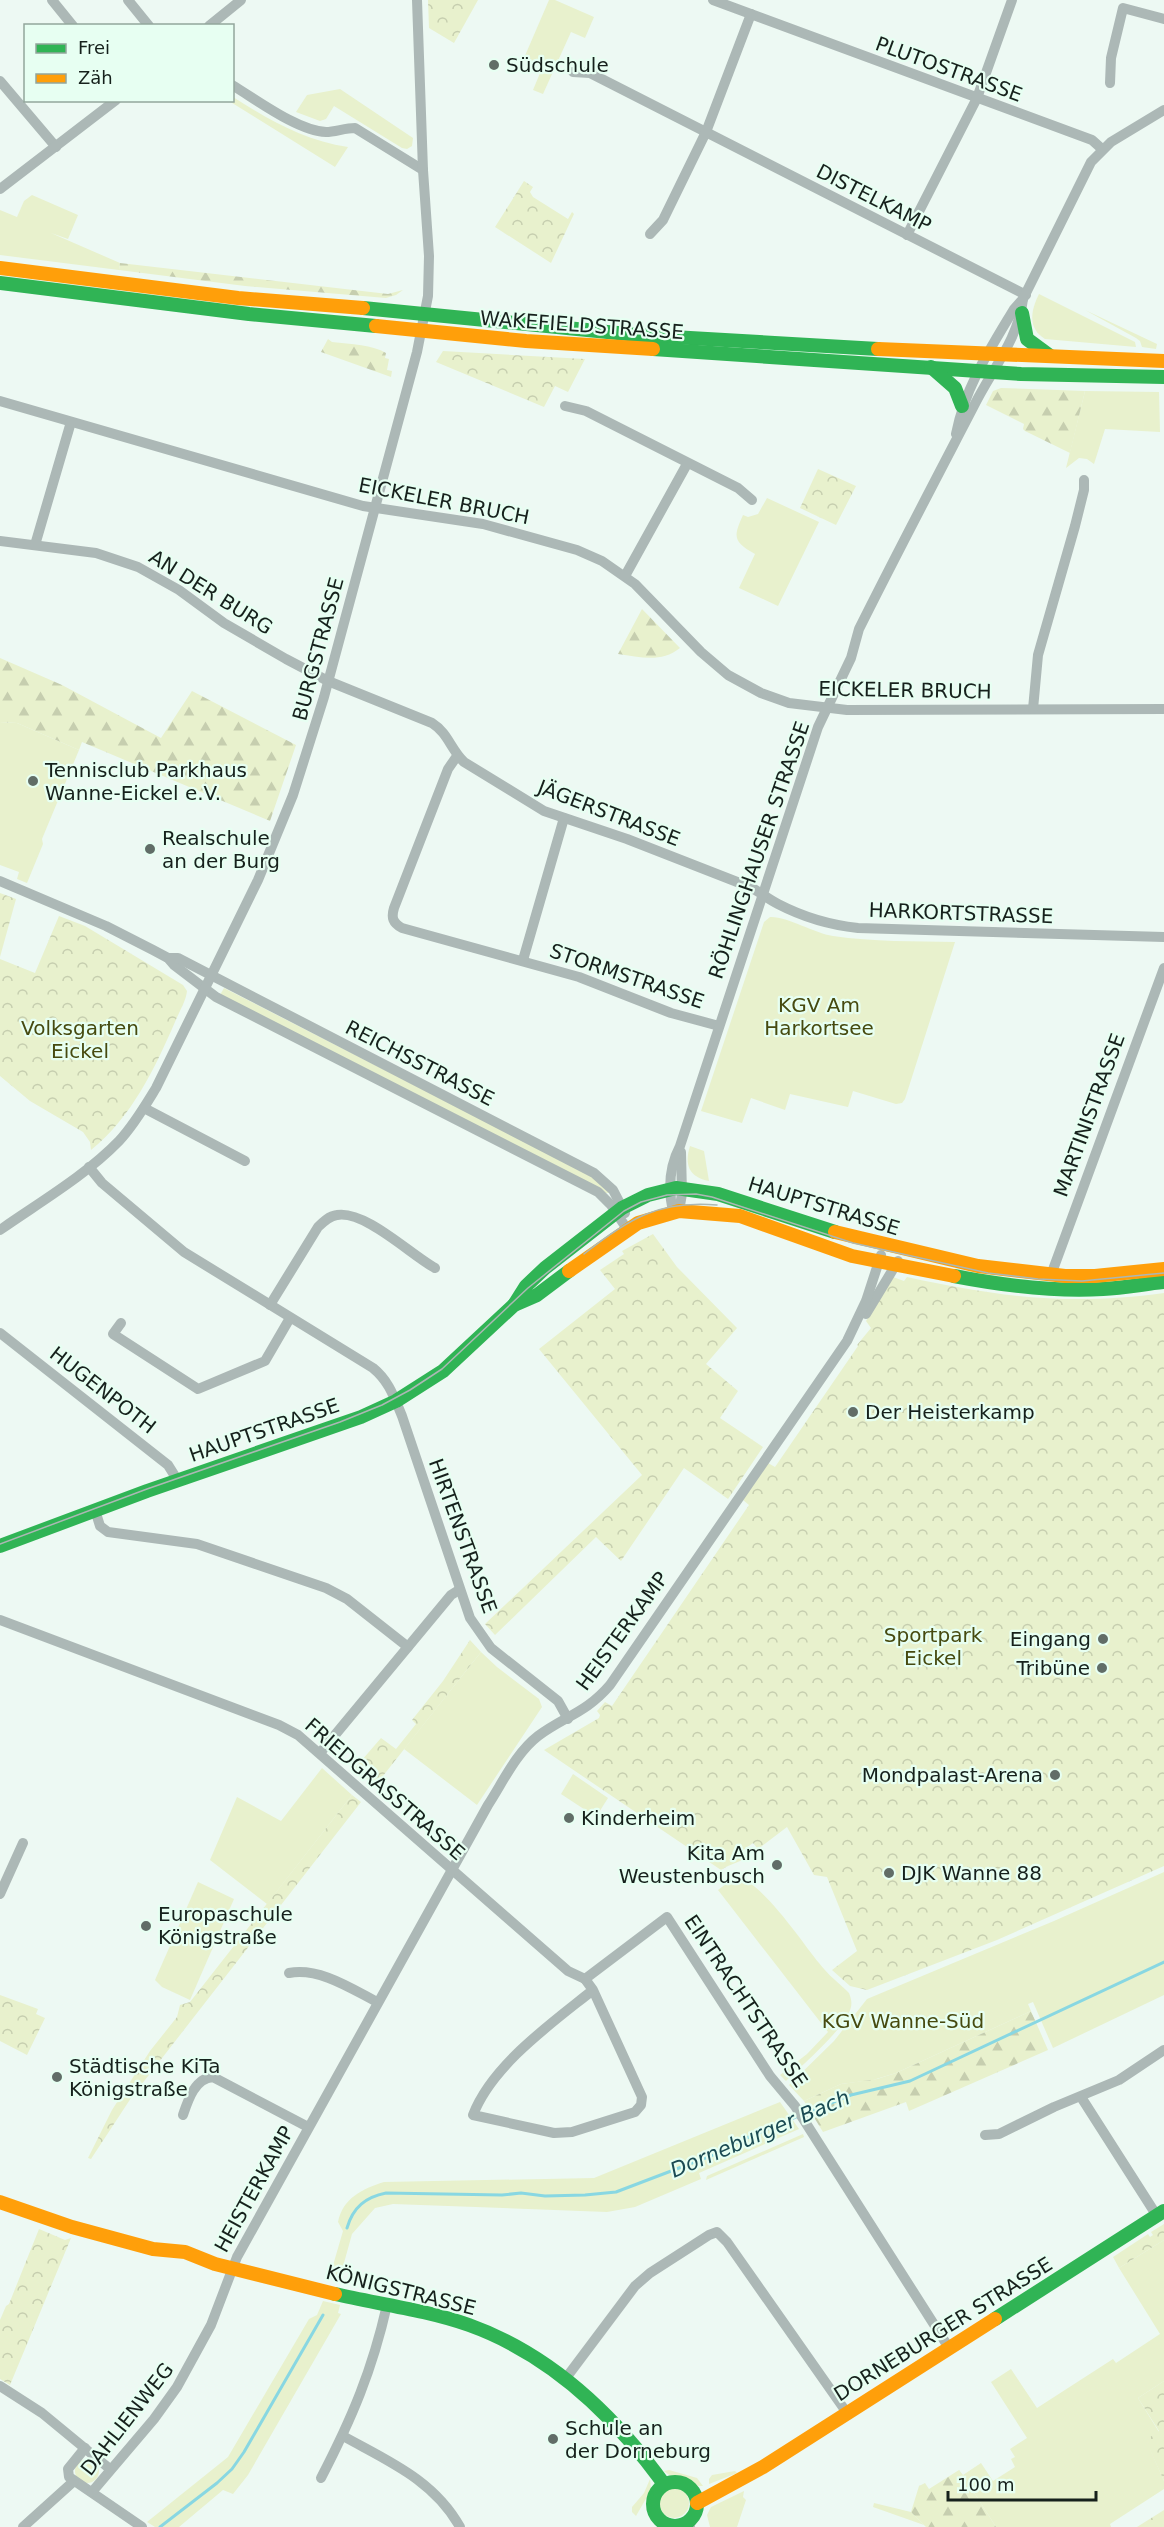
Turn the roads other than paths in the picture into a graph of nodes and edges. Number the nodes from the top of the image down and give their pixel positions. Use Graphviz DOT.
graph roads {
  1 [pos="52,0"];
  2 [pos="128,0"];
  3 [pos="241,0"];
  4 [pos="417,0"];
  5 [pos="713,0"];
  6 [pos="1012,0"];
  7 [pos="1124,4"];
  8 [pos="751,14"];
  9 [pos="1164,20"];
  10 [pos="71,24"];
  11 [pos="147,24"];
  12 [pos="211,24"];
  13 [pos="573,72"];
  14 [pos="0,81"];
  15 [pos="1110,83"];
  16 [pos="234,86"];
  17 [pos="977,98"];
  18 [pos="113,102"];
  19 [pos="1164,110"];
  20 [pos="706,132"];
  21 [pos="56,147"];
  22 [pos="1102,149"];
  23 [pos="423,171"];
  24 [pos="0,189"];
  25 [pos="650,234"];
  26 [pos="907,235"];
  27 [pos="0,268"];
  28 [pos="0,283"];
  29 [pos="1024,302"];
  30 [pos="425,313"];
  31 [pos="421,332"];
  32 [pos="987,354"];
  33 [pos="1003,355"];
  34 [pos="1050,356"];
  35 [pos="1164,361"];
  36 [pos="931,368"];
  37 [pos="978,370"];
  38 [pos="994,372"];
  39 [pos="1164,377"];
  40 [pos="0,401"];
  41 [pos="565,406"];
  42 [pos="962,406"];
  43 [pos="70,422"];
  44 [pos="954,443"];
  45 [pos="687,464"];
  46 [pos="1084,480"];
  47 [pos="752,500"];
  48 [pos="375,507"];
  49 [pos="0,541"];
  50 [pos="35,544"];
  51 [pos="625,576"];
  52 [pos="328,681"];
  53 [pos="1033,709"];
  54 [pos="1164,709"];
  55 [pos="826,710"];
  56 [pos="457,756"];
  57 [pos="564,818"];
  58 [pos="0,881"];
  59 [pos="764,894"];
  60 [pos="1164,937"];
  61 [pos="168,958"];
  62 [pos="523,960"];
  63 [pos="1164,968"];
  64 [pos="210,975"];
  65 [pos="204,987"];
  66 [pos="719,1026"];
  67 [pos="144,1108"];
  68 [pos="245,1161"];
  69 [pos="89,1167"];
  70 [pos="676,1189"];
  71 [pos="619,1210"];
  72 [pos="676,1212"];
  73 [pos="629,1228"];
  74 [pos="0,1230"];
  75 [pos="884,1245"];
  76 [pos="903,1250"];
  77 [pos="878,1262"];
  78 [pos="896,1265"];
  79 [pos="435,1268"];
  80 [pos="1164,1269"];
  81 [pos="1051,1275"];
  82 [pos="1164,1282"];
  83 [pos="270,1305"];
  84 [pos="514,1305"];
  85 [pos="290,1318"];
  86 [pos="121,1323"];
  87 [pos="853,1331"];
  88 [pos="0,1333"];
  89 [pos="396,1401"];
  90 [pos="178,1481"];
  91 [pos="95,1510"];
  92 [pos="0,1546"];
  93 [pos="459,1590"];
  94 [pos="0,1620"];
  95 [pos="408,1647"];
  96 [pos="568,1719"];
  97 [pos="320,1753"];
  98 [pos="23,1843"];
  99 [pos="452,1869"];
  100 [pos="0,1894"];
  101 [pos="290,1972"];
  102 [pos="585,1979"];
  103 [pos="593,1990"];
  104 [pos="377,2002"];
  105 [pos="1164,2050"];
  106 [pos="1081,2097"];
  107 [pos="183,2115"];
  108 [pos="308,2127"];
  109 [pos="985,2135"];
  110 [pos="0,2202"];
  111 [pos="1161,2214"];
  112 [pos="231,2268"];
  113 [pos="387,2305"];
  114 [pos="949,2348"];
  115 [pos="566,2378"];
  116 [pos="0,2386"];
  117 [pos="847,2413"];
  118 [pos="343,2436"];
  119 [pos="85,2448"];
  120 [pos="110,2469"];
  121 [pos="321,2478"];
  122 [pos="74,2481"];
  123 [pos="664,2484"];
  124 [pos="92,2492"];
  125 [pos="695,2497"];
  126 [pos="652,2522"];
  127 [pos="688,2525"];
  128 [pos="23,2527"];
  129 [pos="142,2527"];
  130 [pos="460,2527"];
  1 -- 10 [label="street"];
  2 -- 11 [label="street"];
  3 -- 12 [label="street"];
  4 -- 23 [label="street, BURGSTRASSE"];
  5 -- 8 [label="street, PLUTOSTRASSE"];
  6 -- 17 [label="street"];
  7 -- 9 [label="street"];
  7 -- 15 [label="street"];
  8 -- 17 [label="street, PLUTOSTRASSE"];
  8 -- 20 [label="street"];
  13 -- 20 [label="street, DISTELKAMP"];
  14 -- 21 [label="street"];
  16 -- 23 [label="street"];
  17 -- 22 [label="street, PLUTOSTRASSE"];
  17 -- 26 [label="street"];
  18 -- 21 [label="street"];
  19 -- 22 [label="street"];
  20 -- 25 [label="street"];
  20 -- 26 [label="street, DISTELKAMP"];
  21 -- 24 [label="street"];
  22 -- 29 [label="street, RÖHLINGHAUSER STRASSE"];
  23 -- 30 [label="street, BURGSTRASSE"];
  26 -- 29 [label="street, DISTELKAMP"];
  27 -- 30 [label="street, WAKEFIELDSTRASSE"];
  28 -- 31 [label="street, WAKEFIELDSTRASSE"];
  29 -- 32 [label="street, RÖHLINGHAUSER STRASSE"];
  29 -- 33 [label="street, RÖHLINGHAUSER STRASSE"];
  29 -- 34 [label="street"];
  30 -- 31 [label="street, BURGSTRASSE"];
  30 -- 32 [label="street, WAKEFIELDSTRASSE"];
  31 -- 36 [label="street, WAKEFIELDSTRASSE"];
  31 -- 48 [label="street, BURGSTRASSE"];
  32 -- 33 [label="street, WAKEFIELDSTRASSE"];
  32 -- 37 [label="street, RÖHLINGHAUSER STRASSE"];
  33 -- 34 [label="street, WAKEFIELDSTRASSE"];
  33 -- 38 [label="street, RÖHLINGHAUSER STRASSE"];
  34 -- 35 [label="street, WAKEFIELDSTRASSE"];
  36 -- 37 [label="street, WAKEFIELDSTRASSE"];
  36 -- 42 [label="street"];
  37 -- 38 [label="street, WAKEFIELDSTRASSE"];
  37 -- 42 [label="street, RÖHLINGHAUSER STRASSE"];
  38 -- 39 [label="street, WAKEFIELDSTRASSE"];
  38 -- 44 [label="street, RÖHLINGHAUSER STRASSE"];
  40 -- 43 [label="street, EICKELER BRUCH"];
  41 -- 45 [label="street"];
  42 -- 44 [label="street, RÖHLINGHAUSER STRASSE"];
  43 -- 48 [label="street, EICKELER BRUCH"];
  43 -- 50 [label="street"];
  44 -- 55 [label="street, RÖHLINGHAUSER STRASSE"];
  45 -- 47 [label="street"];
  45 -- 51 [label="street"];
  46 -- 53 [label="street"];
  48 -- 51 [label="street, EICKELER BRUCH"];
  48 -- 52 [label="street, BURGSTRASSE"];
  49 -- 50 [label="street, AN DER BURG"];
  50 -- 52 [label="street, AN DER BURG"];
  51 -- 55 [label="street, EICKELER BRUCH"];
  52 -- 56 [label="street, JÄGERSTRASSE"];
  52 -- 64 [label="street, BURGSTRASSE"];
  53 -- 54 [label="street, EICKELER BRUCH"];
  53 -- 55 [label="street, EICKELER BRUCH"];
  55 -- 59 [label="street, RÖHLINGHAUSER STRASSE"];
  56 -- 57 [label="street, JÄGERSTRASSE"];
  56 -- 62 [label="street, STORMSTRASSE"];
  57 -- 59 [label="street, JÄGERSTRASSE"];
  57 -- 62 [label="street, STORMSTRASSE"];
  58 -- 61 [label="street, REICHSSTRASSE"];
  59 -- 60 [label="street, HARKORTSTRASSE"];
  59 -- 66 [label="street, RÖHLINGHAUSER STRASSE"];
  61 -- 64 [label="street, REICHSSTRASSE"];
  61 -- 65 [label="street, REICHSSTRASSE"];
  62 -- 66 [label="street, STORMSTRASSE"];
  63 -- 81 [label="street, MARTINISTRASSE"];
  64 -- 65 [label="street, BURGSTRASSE"];
  64 -- 71 [label="street, REICHSSTRASSE"];
  65 -- 67 [label="street, BURGSTRASSE"];
  65 -- 71 [label="street, REICHSSTRASSE"];
  66 -- 70 [label="street, RÖHLINGHAUSER STRASSE"];
  67 -- 68 [label="street"];
  67 -- 69 [label="street, BURGSTRASSE"];
  69 -- 74 [label="street, BURGSTRASSE"];
  69 -- 83 [label="street, HIRTENSTRASSE"];
  70 -- 71 [label="street, HAUPTSTRASSE"];
  70 -- 72 [label="street, RÖHLINGHAUSER STRASSE"];
  70 -- 75 [label="street, HAUPTSTRASSE"];
  71 -- 73 [label="street, REICHSSTRASSE"];
  71 -- 84 [label="street, HAUPTSTRASSE"];
  72 -- 73 [label="street, HAUPTSTRASSE"];
  72 -- 77 [label="street, HAUPTSTRASSE"];
  73 -- 84 [label="street, HAUPTSTRASSE"];
  75 -- 76 [label="street, HAUPTSTRASSE"];
  75 -- 77 [label="street, HEISTERKAMP"];
  76 -- 78 [label="street, HEISTERKAMP"];
  76 -- 81 [label="street, HAUPTSTRASSE"];
  77 -- 78 [label="street, HAUPTSTRASSE"];
  77 -- 87 [label="street, HEISTERKAMP"];
  78 -- 82 [label="street, HAUPTSTRASSE"];
  78 -- 87 [label="street, HEISTERKAMP"];
  79 -- 83 [label="street"];
  80 -- 81 [label="street, HAUPTSTRASSE"];
  83 -- 85 [label="street, HIRTENSTRASSE"];
  84 -- 89 [label="street, HAUPTSTRASSE"];
  85 -- 86 [label="street"];
  85 -- 89 [label="street, HIRTENSTRASSE"];
  87 -- 96 [label="street, HEISTERKAMP"];
  88 -- 90 [label="street, HUGENPOTH"];
  89 -- 90 [label="street, HAUPTSTRASSE"];
  89 -- 93 [label="street, HIRTENSTRASSE"];
  90 -- 91 [label="street, HAUPTSTRASSE"];
  91 -- 92 [label="street, HAUPTSTRASSE"];
  91 -- 95 [label="street"];
  93 -- 95 [label="street"];
  93 -- 96 [label="street, HIRTENSTRASSE"];
  94 -- 97 [label="street, FRIEDGRASSTRASSE"];
  95 -- 97 [label="street"];
  96 -- 99 [label="street, HEISTERKAMP"];
  97 -- 99 [label="street, FRIEDGRASSTRASSE"];
  98 -- 100 [label="street"];
  99 -- 102 [label="street, FRIEDGRASSTRASSE"];
  99 -- 104 [label="street, HEISTERKAMP"];
  101 -- 104 [label="street"];
  102 -- 103 [label="street"];
  102 -- 114 [label="street, EINTRACHTSTRASSE"];
  103 -- 103 [label="street"];
  104 -- 108 [label="street, HEISTERKAMP"];
  105 -- 106 [label="street"];
  106 -- 109 [label="street"];
  106 -- 111 [label="street"];
  107 -- 108 [label="street, HEISTERKAMP"];
  108 -- 112 [label="street, HEISTERKAMP"];
  110 -- 112 [label="street, KÖNIGSTRASSE"];
  111 -- 114 [label="street, DORNEBURGER STRASSE"];
  112 -- 113 [label="street, KÖNIGSTRASSE"];
  112 -- 120 [label="street, DAHLIENWEG"];
  113 -- 115 [label="street, KÖNIGSTRASSE"];
  113 -- 118 [label="street"];
  114 -- 117 [label="street, DORNEBURGER STRASSE"];
  115 -- 117 [label="street"];
  115 -- 123 [label="street, KÖNIGSTRASSE"];
  116 -- 119 [label="street"];
  117 -- 125 [label="street, DORNEBURGER STRASSE"];
  118 -- 121 [label="street"];
  118 -- 130 [label="street"];
  119 -- 120 [label="street"];
  119 -- 122 [label="street"];
  120 -- 124 [label="street, DAHLIENWEG"];
  122 -- 124 [label="street"];
  122 -- 128 [label="street, DAHLIENWEG"];
  123 -- 125 [label="street"];
  123 -- 126 [label="street"];
  124 -- 129 [label="street"];
  125 -- 127 [label="street"];
  126 -- 127 [label="street"];
}
